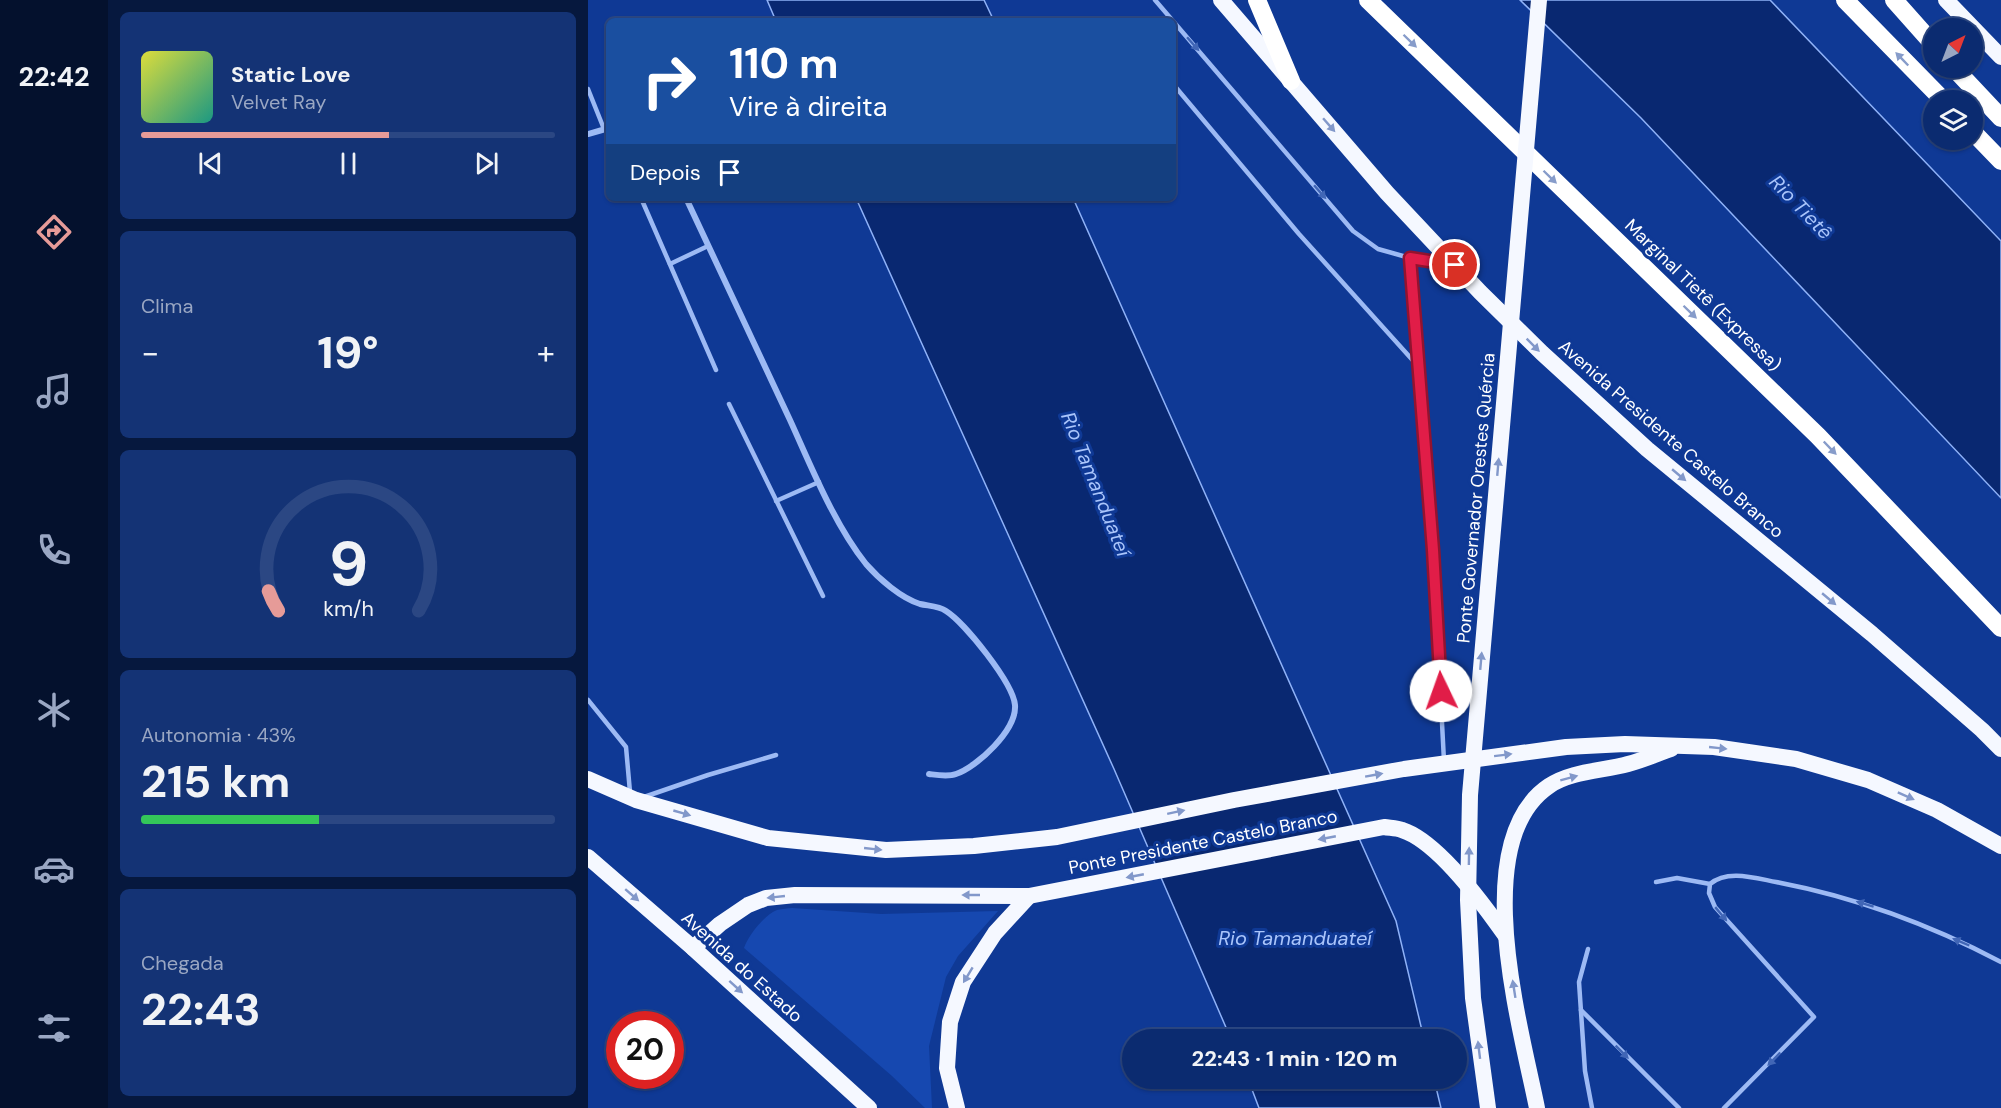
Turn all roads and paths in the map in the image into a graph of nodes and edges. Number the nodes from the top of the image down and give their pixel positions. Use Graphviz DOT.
graph roads {
  1 [pos="1155,0"];
  2 [pos="1221,0"];
  3 [pos="1257,0"];
  4 [pos="1368,0"];
  5 [pos="1539,0"];
  6 [pos="1845,0"];
  7 [pos="1894,0"];
  8 [pos="1946,0"];
  9 [pos="1170,18"];
  10 [pos="1176,24"];
  11 [pos="1923,33"];
  12 [pos="2001,57"];
  13 [pos="1963,78"];
  14 [pos="1291,81"];
  15 [pos="1176,88"];
  16 [pos="588,89"];
  17 [pos="1933,90"];
  18 [pos="2001,118"];
  19 [pos="606,128"];
  20 [pos="588,134"];
  21 [pos="1983,142"];
  22 [pos="2001,161"];
  23 [pos="642,201"];
  24 [pos="687,201"];
  25 [pos="708,246"];
  26 [pos="1410,258"];
  27 [pos="670,264"];
  28 [pos="1455,265"];
  29 [pos="1418,366"];
  30 [pos="716,370"];
  31 [pos="729,404"];
  32 [pos="819,482"];
  33 [pos="776,501"];
  34 [pos="823,596"];
  35 [pos="2001,628"];
  36 [pos="588,700"];
  37 [pos="1684,745"];
  38 [pos="2001,749"];
  39 [pos="776,755"];
  40 [pos="1444,762"];
  41 [pos="929,774"];
  42 [pos="588,779"];
  43 [pos="633,799"];
  44 [pos="2001,846"];
  45 [pos="588,857"];
  46 [pos="1656,882"];
  47 [pos="1710,884"];
  48 [pos="1029,896"];
  49 [pos="1505,935"];
  50 [pos="693,948"];
  51 [pos="1587,949"];
  52 [pos="2001,962"];
  53 [pos="1581,1010"];
  54 [pos="869,1108"];
  55 [pos="957,1108"];
  56 [pos="1488,1108"];
  57 [pos="1537,1108"];
  58 [pos="1592,1108"];
  59 [pos="1679,1108"];
  60 [pos="1724,1108"];
  1 -- 9 [label="lane, one-way"];
  2 -- 14 [label="highway, Avenida Presidente Castelo Branco"];
  3 -- 14 [label="highway"];
  4 -- 35 [label="highway, Marginal Tietê (Expressa), one-way"];
  56 -- 5 [label="highway, Ponte Governador Orestes Quércia, one-way, bridge"];
  17 -- 6 [label="highway, one-way"];
  7 -- 11 [label="highway"];
  8 -- 12 [label="highway"];
  10 -- 26 [label="lane, one-way"];
  13 -- 18 [label="highway"];
  14 -- 28 [label="highway, Avenida Presidente Castelo Branco, one-way"];
  15 -- 29 [label="lane"];
  16 -- 19 [label="lane"];
  19 -- 20 [label="street"];
  21 -- 22 [label="highway"];
  23 -- 27 [label="lane"];
  24 -- 25 [label="street"];
  25 -- 27 [label="lane"];
  25 -- 32 [label="street"];
  26 -- 28 [label="lane"];
  26 -- 29 [label="lane"];
  27 -- 30 [label="lane"];
  28 -- 38 [label="highway, Avenida Presidente Castelo Branco, one-way"];
  29 -- 40 [label="lane"];
  31 -- 33 [label="lane"];
  32 -- 33 [label="lane"];
  32 -- 41 [label="street"];
  33 -- 34 [label="lane"];
  36 -- 43 [label="lane"];
  40 -- 37 [label="highway, Ponte Presidente Castelo Branco, one-way"];
  37 -- 44 [label="highway, Ponte Presidente Castelo Branco, one-way"];
  49 -- 37 [label="highway, one-way"];
  39 -- 43 [label="lane"];
  43 -- 40 [label="highway, Ponte Presidente Castelo Branco, one-way"];
  42 -- 43 [label="highway"];
  45 -- 50 [label="highway, Avenida do Estado, one-way"];
  46 -- 47 [label="lane"];
  52 -- 47 [label="lane, one-way"];
  47 -- 60 [label="lane, one-way"];
  49 -- 48 [label="highway, Ponte Presidente Castelo Branco, one-way"];
  48 -- 50 [label="highway, one-way"];
  48 -- 55 [label="highway, one-way"];
  57 -- 49 [label="highway, one-way"];
  50 -- 54 [label="highway, Avenida do Estado, one-way"];
  51 -- 53 [label="lane"];
  53 -- 58 [label="lane"];
  53 -- 59 [label="lane, one-way"];
}
